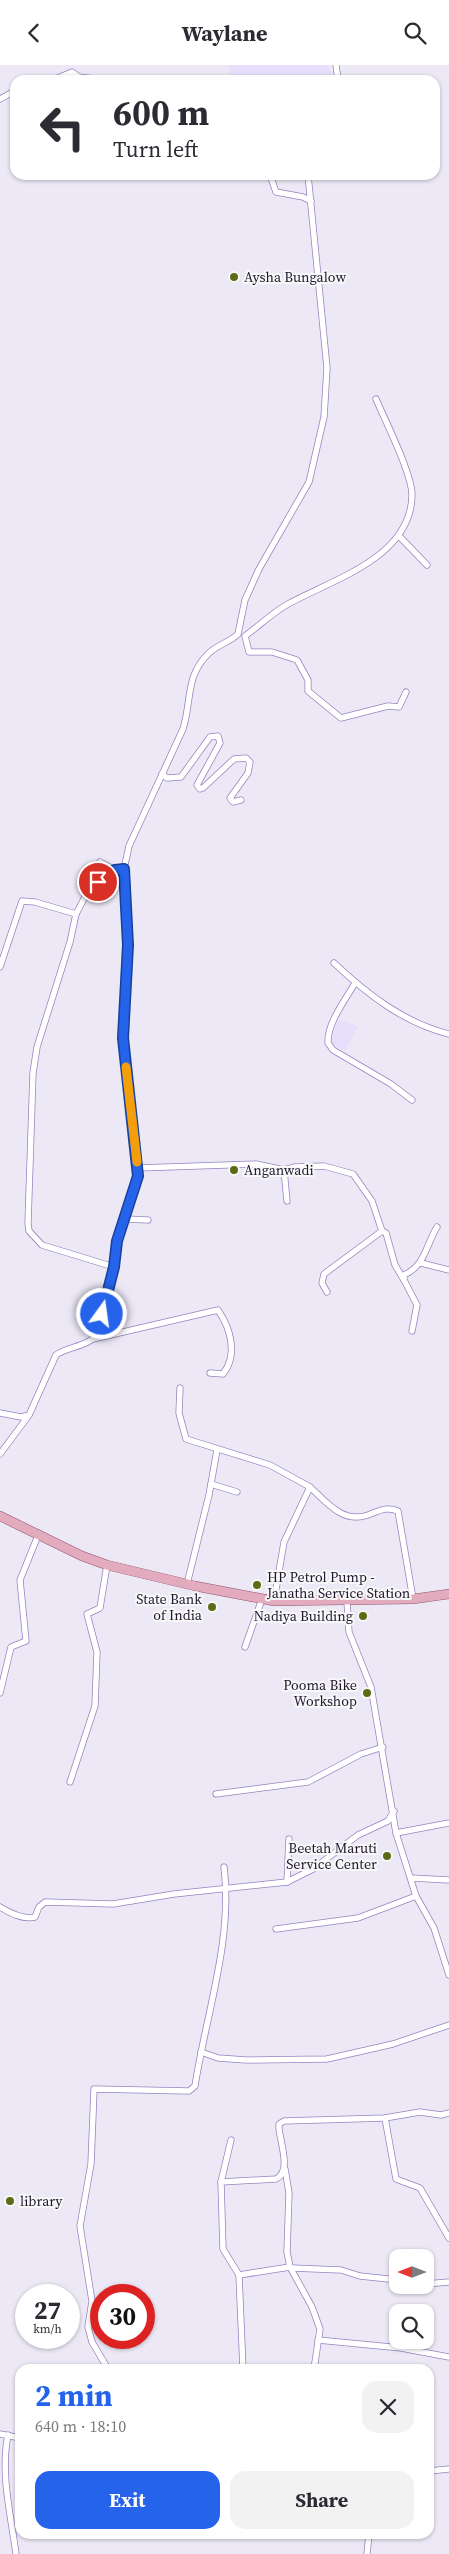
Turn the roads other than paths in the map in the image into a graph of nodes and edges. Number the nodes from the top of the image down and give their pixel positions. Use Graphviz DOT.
graph roads {
  1 [pos="272,180"];
  2 [pos="309,180"];
  3 [pos="311,201"];
  4 [pos="376,399"];
  5 [pos="400,537"];
  6 [pos="427,565"];
  7 [pos="238,634"];
  8 [pos="245,636"];
  9 [pos="406,692"];
  10 [pos="162,774"];
  11 [pos="241,800"];
  12 [pos="100,862"];
  13 [pos="124,869"];
  14 [pos="115,870"];
  15 [pos="76,914"];
  16 [pos="334,963"];
  17 [pos="0,967"];
  18 [pos="355,983"];
  19 [pos="449,1034"];
  20 [pos="412,1100"];
  21 [pos="138,1168"];
  22 [pos="284,1170"];
  23 [pos="287,1201"];
  24 [pos="126,1219"];
  25 [pos="148,1220"];
  26 [pos="437,1227"];
  27 [pos="382,1231"];
  28 [pos="421,1263"];
  29 [pos="114,1267"];
  30 [pos="449,1270"];
  31 [pos="404,1280"];
  32 [pos="327,1292"];
  33 [pos="412,1331"];
  34 [pos="93,1339"];
  35 [pos="210,1373"];
  36 [pos="180,1388"];
  37 [pos="0,1413"];
  38 [pos="29,1415"];
  39 [pos="217,1450"];
  40 [pos="0,1454"];
  41 [pos="211,1484"];
  42 [pos="310,1487"];
  43 [pos="237,1492"];
  44 [pos="0,1516"];
  45 [pos="39,1533"];
  46 [pos="107,1565"];
  47 [pos="187,1584"];
  48 [pos="449,1594"];
  49 [pos="262,1599"];
  50 [pos="414,1599"];
  51 [pos="274,1601"];
  52 [pos="347,1601"];
  53 [pos="245,1647"];
  54 [pos="0,1693"];
  55 [pos="382,1747"];
  56 [pos="70,1781"];
  57 [pos="216,1794"];
  58 [pos="394,1811"];
  59 [pos="449,1823"];
  60 [pos="396,1833"];
  61 [pos="289,1839"];
  62 [pos="224,1867"];
  63 [pos="411,1877"];
  64 [pos="449,1880"];
  65 [pos="287,1882"];
  66 [pos="226,1888"];
  67 [pos="416,1896"];
  68 [pos="0,1907"];
  69 [pos="276,1929"];
  70 [pos="449,1975"];
  71 [pos="449,2025"];
  72 [pos="201,2052"];
  73 [pos="449,2113"];
  74 [pos="385,2118"];
  75 [pos="231,2140"];
  76 [pos="285,2169"];
  77 [pos="221,2182"];
  78 [pos="449,2238"];
  79 [pos="291,2268"];
  80 [pos="239,2275"];
  81 [pos="389,2279"];
  82 [pos="449,2282"];
  83 [pos="434,2283"];
  84 [pos="318,2341"];
  85 [pos="449,2357"];
  86 [pos="105,2364"];
  87 [pos="243,2364"];
  88 [pos="315,2364"];
  89 [pos="0,2433"];
  90 [pos="8,2435"];
  91 [pos="15,2437"];
  92 [pos="449,2469"];
  93 [pos="434,2470"];
  94 [pos="368,2539"];
  95 [pos="16,2554"];
  96 [pos="367,2554"];
  1 -- 3 [label="street"];
  2 -- 3 [label="street"];
  3 -- 7 [label="street"];
  4 -- 5 [label="street"];
  5 -- 6 [label="street"];
  5 -- 8 [label="street"];
  7 -- 8 [label="street"];
  7 -- 10 [label="street"];
  8 -- 9 [label="street"];
  10 -- 11 [label="street"];
  10 -- 13 [label="street"];
  12 -- 14 [label="street"];
  13 -- 14 [label="street"];
  13 -- 21 [label="street"];
  14 -- 15 [label="street"];
  15 -- 17 [label="street"];
  15 -- 29 [label="street"];
  16 -- 18 [label="street"];
  18 -- 19 [label="street"];
  18 -- 20 [label="street"];
  21 -- 22 [label="street"];
  21 -- 24 [label="street"];
  22 -- 23 [label="street"];
  22 -- 27 [label="street"];
  24 -- 25 [label="street"];
  24 -- 29 [label="street"];
  26 -- 28 [label="street"];
  27 -- 31 [label="street"];
  27 -- 32 [label="street"];
  28 -- 30 [label="street"];
  28 -- 31 [label="street"];
  29 -- 34 [label="street"];
  31 -- 33 [label="street"];
  34 -- 35 [label="street"];
  34 -- 38 [label="street"];
  36 -- 39 [label="street"];
  37 -- 38 [label="street"];
  38 -- 40 [label="street"];
  39 -- 41 [label="street"];
  39 -- 42 [label="street"];
  41 -- 43 [label="street"];
  41 -- 47 [label="street"];
  42 -- 50 [label="street"];
  42 -- 51 [label="street"];
  44 -- 45 [label="main road"];
  45 -- 46 [label="main road"];
  45 -- 54 [label="street"];
  46 -- 47 [label="main road"];
  46 -- 56 [label="street"];
  47 -- 49 [label="main road"];
  48 -- 50 [label="main road"];
  49 -- 51 [label="main road"];
  49 -- 53 [label="street"];
  50 -- 52 [label="main road"];
  51 -- 52 [label="main road"];
  52 -- 55 [label="street"];
  55 -- 57 [label="street"];
  55 -- 58 [label="street"];
  58 -- 60 [label="street"];
  58 -- 65 [label="street"];
  59 -- 60 [label="street"];
  60 -- 63 [label="street"];
  61 -- 65 [label="street"];
  62 -- 66 [label="street"];
  63 -- 64 [label="street"];
  63 -- 67 [label="street"];
  65 -- 66 [label="street"];
  66 -- 68 [label="street"];
  66 -- 72 [label="street"];
  67 -- 69 [label="street"];
  67 -- 70 [label="street"];
  71 -- 72 [label="street"];
  72 -- 86 [label="street"];
  73 -- 74 [label="street"];
  74 -- 76 [label="street"];
  74 -- 78 [label="street"];
  75 -- 77 [label="street"];
  76 -- 77 [label="street"];
  76 -- 79 [label="street"];
  77 -- 80 [label="street"];
  79 -- 80 [label="street"];
  79 -- 81 [label="street"];
  79 -- 84 [label="street"];
  80 -- 87 [label="street"];
  82 -- 83 [label="street"];
  84 -- 85 [label="street"];
  84 -- 88 [label="street"];
  89 -- 90 [label="street"];
  90 -- 91 [label="street"];
  90 -- 95 [label="street"];
  92 -- 93 [label="street"];
  94 -- 96 [label="street"];
}
